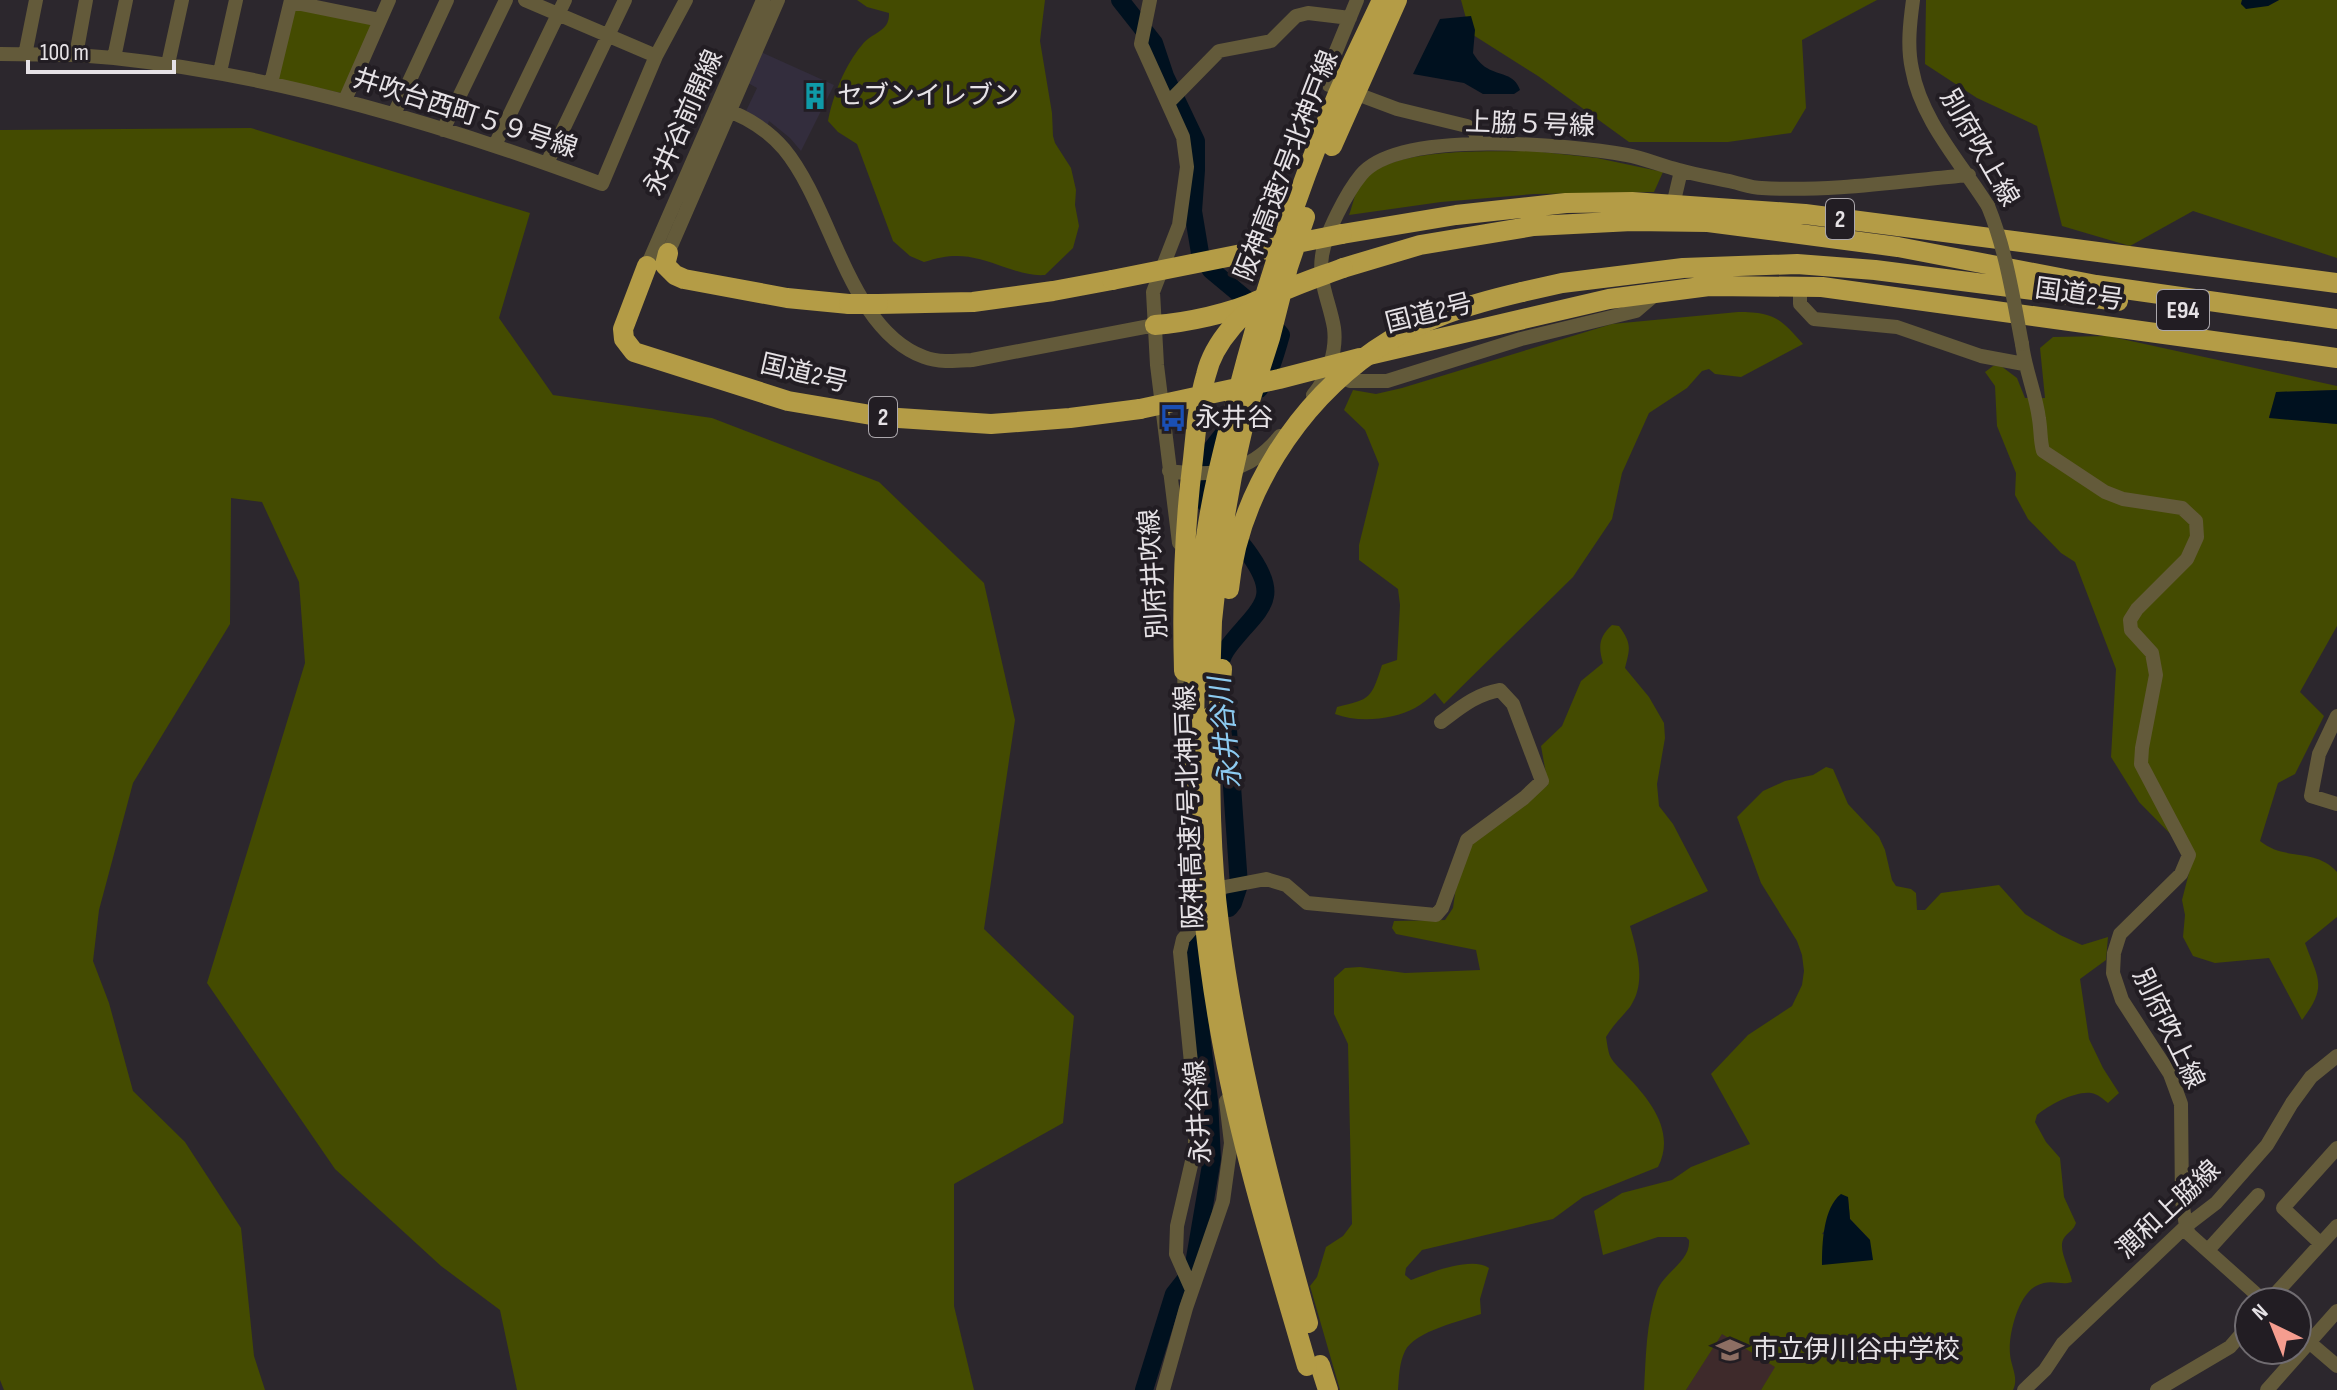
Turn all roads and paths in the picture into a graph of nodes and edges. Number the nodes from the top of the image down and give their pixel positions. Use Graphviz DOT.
graph roads {
  1 [pos="36,0"];
  2 [pos="86,0"];
  3 [pos="126,0"];
  4 [pos="182,0"];
  5 [pos="236,0"];
  6 [pos="389,0"];
  7 [pos="447,0"];
  8 [pos="506,0"];
  9 [pos="525,0"];
  10 [pos="565,0"];
  11 [pos="625,0"];
  12 [pos="686,0"];
  13 [pos="763,0"];
  14 [pos="778,0"];
  15 [pos="1150,0"];
  16 [pos="1357,0"];
  17 [pos="1380,0"];
  18 [pos="1400,0"];
  19 [pos="1913,0"];
  20 [pos="291,1"];
  21 [pos="558,15"];
  22 [pos="1350,18"];
  23 [pos="380,20"];
  24 [pos="607,37"];
  25 [pos="0,54"];
  26 [pos="25,55"];
  27 [pos="76,55"];
  28 [pos="656,56"];
  29 [pos="114,58"];
  30 [pos="168,64"];
  31 [pos="220,72"];
  32 [pos="271,83"];
  33 [pos="1172,98"];
  34 [pos="345,100"];
  35 [pos="725,109"];
  36 [pos="394,114"];
  37 [pos="443,130"];
  38 [pos="1476,143"];
  39 [pos="495,145"];
  40 [pos="547,163"];
  41 [pos="1681,171"];
  42 [pos="1969,175"];
  43 [pos="1673,205"];
  44 [pos="668,253"];
  45 [pos="644,275"];
  46 [pos="675,275"];
  47 [pos="2337,283"];
  48 [pos="1800,287"];
  49 [pos="1658,293"];
  50 [pos="2337,319"];
  51 [pos="1155,325"];
  52 [pos="2337,332"];
  53 [pos="2337,358"];
  54 [pos="2024,364"];
  55 [pos="1327,369"];
  56 [pos="1169,471"];
  57 [pos="2337,716"];
  58 [pos="1441,722"];
  59 [pos="2337,804"];
  60 [pos="1204,810"];
  61 [pos="1198,892"];
  62 [pos="1201,918"];
  63 [pos="2337,1056"];
  64 [pos="2337,1148"];
  65 [pos="2258,1195"];
  66 [pos="2186,1226"];
  67 [pos="2337,1226"];
  68 [pos="2320,1243"];
  69 [pos="2208,1250"];
  70 [pos="2248,1286"];
  71 [pos="2281,1286"];
  72 [pos="1192,1290"];
  73 [pos="2337,1311"];
  74 [pos="2313,1338"];
  75 [pos="2233,1344"];
  76 [pos="2313,1345"];
  77 [pos="2288,1366"];
  78 [pos="2337,1366"];
  79 [pos="1163,1390"];
  80 [pos="1314,1390"];
  81 [pos="1328,1390"];
  82 [pos="2024,1390"];
  83 [pos="2157,1390"];
  84 [pos="2267,1390"];
  1 -- 26 [label="street"];
  2 -- 27 [label="street"];
  3 -- 29 [label="street"];
  4 -- 30 [label="street"];
  5 -- 31 [label="street"];
  6 -- 23 [label="street"];
  7 -- 36 [label="street"];
  8 -- 37 [label="street"];
  9 -- 21 [label="street"];
  10 -- 21 [label="street"];
  11 -- 24 [label="street"];
  12 -- 28 [label="street, 井吹台西町５９号線"];
  13 -- 35 [label="street, 永井谷前開線"];
  14 -- 35 [label="street, 永井谷前開線"];
  15 -- 33 [label="street, 別府井吹線"];
  16 -- 22 [label="street"];
  17 -- 51 [label="highway"];
  17 -- 60 [label="highway, 阪神高速7号北神戸線, bridge"];
  18 -- 51 [label="highway"];
  18 -- 60 [label="highway, 阪神高速7号北神戸線, bridge"];
  19 -- 42 [label="street, 別府吹上線"];
  20 -- 23 [label="street"];
  20 -- 32 [label="street"];
  21 -- 24 [label="street"];
  21 -- 39 [label="street"];
  22 -- 33 [label="street"];
  22 -- 38 [label="street"];
  23 -- 34 [label="street"];
  24 -- 28 [label="street"];
  24 -- 40 [label="street"];
  25 -- 26 [label="street, 井吹台西町５９号線"];
  26 -- 27 [label="street, 井吹台西町５９号線"];
  27 -- 29 [label="street, 井吹台西町５９号線"];
  28 -- 40 [label="street, 井吹台西町５９号線"];
  29 -- 30 [label="street, 井吹台西町５９号線"];
  30 -- 31 [label="street, 井吹台西町５９号線"];
  31 -- 32 [label="street, 井吹台西町５９号線"];
  32 -- 34 [label="street, 井吹台西町５９号線"];
  33 -- 51 [label="street, 別府井吹線"];
  34 -- 36 [label="street, 井吹台西町５９号線"];
  35 -- 44 [label="street, 永井谷前開線"];
  35 -- 45 [label="street, 永井谷前開線"];
  35 -- 51 [label="street"];
  36 -- 37 [label="street, 井吹台西町５９号線"];
  37 -- 39 [label="street, 井吹台西町５９号線"];
  38 -- 41 [label="street, 上脇５号線"];
  38 -- 55 [label="street, 上脇５号線"];
  39 -- 40 [label="street, 井吹台西町５９号線"];
  41 -- 42 [label="street, 上脇５号線"];
  41 -- 43 [label="street"];
  42 -- 54 [label="street, 別府吹上線, bridge"];
  43 -- 46 [label="highway, 国道2号 / 2, bridge"];
  43 -- 47 [label="highway, 国道2号 / 2"];
  44 -- 46 [label="highway"];
  45 -- 46 [label="highway, 2"];
  45 -- 49 [label="highway, 国道2号 / 2, bridge"];
  48 -- 49 [label="highway, 国道2号 / 2"];
  48 -- 53 [label="highway, 国道2号 / 2"];
  48 -- 54 [label="street"];
  49 -- 55 [label="street"];
  50 -- 60 [label="highway, E94, bridge"];
  51 -- 56 [label="street, 別府井吹線"];
  52 -- 60 [label="highway, E94, bridge"];
  54 -- 66 [label="street, 別府吹上線"];
  55 -- 56 [label="street, 上脇５号線, bridge"];
  56 -- 61 [label="street, 別府井吹線"];
  57 -- 59 [label="street"];
  58 -- 61 [label="street"];
  60 -- 80 [label="highway, 阪神高速7号北神戸線, bridge"];
  60 -- 81 [label="highway, 阪神高速7号北神戸線, bridge"];
  61 -- 62 [label="street, 別府井吹線"];
  62 -- 72 [label="street, 永井谷線"];
  62 -- 72 [label="street"];
  63 -- 66 [label="street, 潤和上脇線"];
  64 -- 68 [label="street"];
  65 -- 69 [label="street"];
  66 -- 69 [label="street"];
  66 -- 82 [label="street, 潤和上脇線"];
  67 -- 68 [label="street"];
  68 -- 71 [label="street"];
  69 -- 70 [label="street"];
  72 -- 79 [label="street, 永井谷線"];
  73 -- 74 [label="street"];
  75 -- 83 [label="street"];
  76 -- 78 [label="street"];
  77 -- 84 [label="street"];
}
